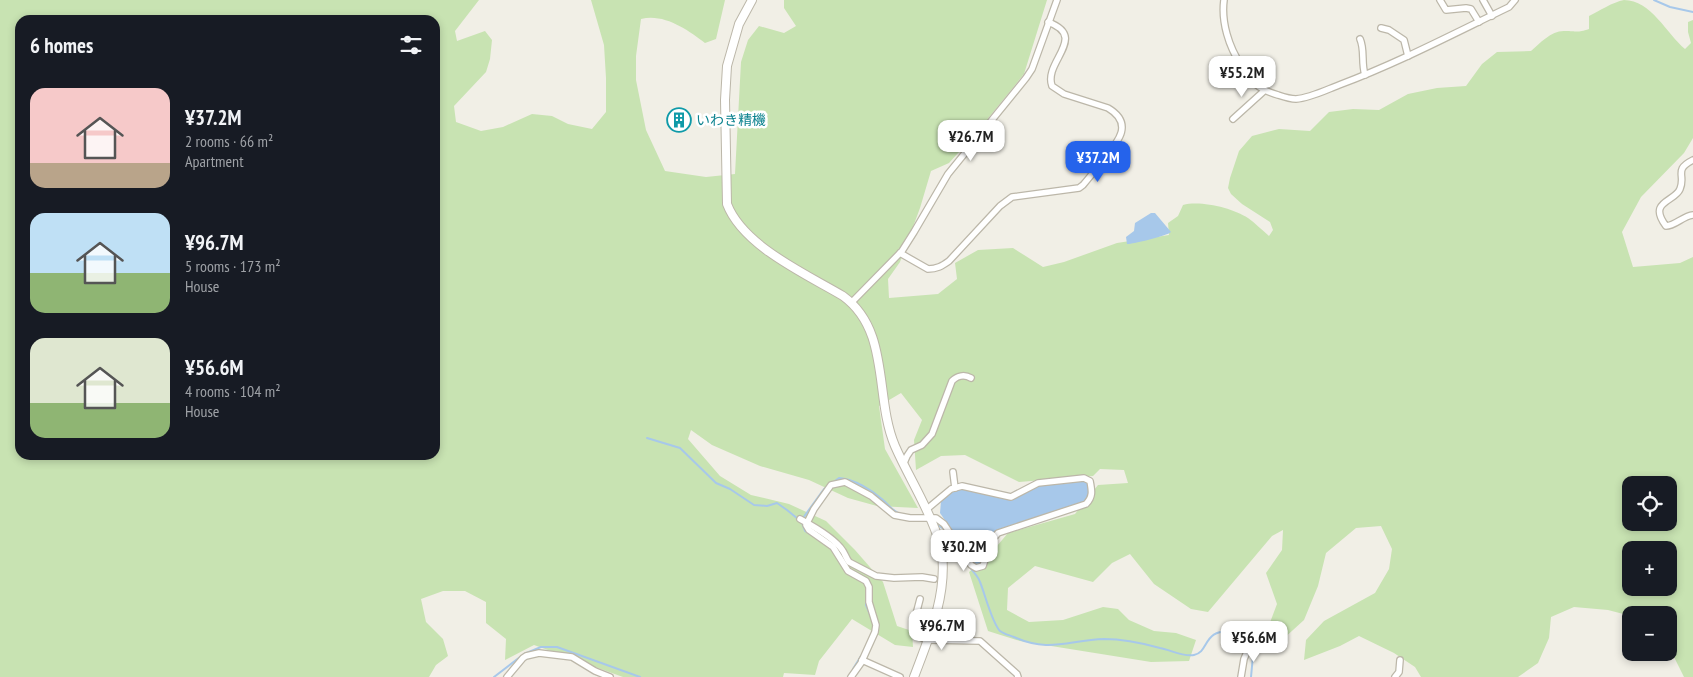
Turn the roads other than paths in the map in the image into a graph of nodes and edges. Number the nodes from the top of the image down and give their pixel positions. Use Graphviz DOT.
graph roads {
  1 [pos="752,0"];
  2 [pos="1057,0"];
  3 [pos="1224,0"];
  4 [pos="1440,0"];
  5 [pos="1483,0"];
  6 [pos="1515,0"];
  7 [pos="1492,16"];
  8 [pos="1048,22"];
  9 [pos="1479,22"];
  10 [pos="1381,28"];
  11 [pos="1360,38"];
  12 [pos="1408,56"];
  13 [pos="1365,75"];
  14 [pos="1264,91"];
  15 [pos="1233,119"];
  16 [pos="1693,160"];
  17 [pos="1693,215"];
  18 [pos="900,253"];
  19 [pos="851,303"];
  20 [pos="971,378"];
  21 [pos="904,463"];
  22 [pos="953,472"];
  23 [pos="955,488"];
  24 [pos="927,509"];
  25 [pos="931,517"];
  26 [pos="804,521"];
  27 [pos="934,580"];
  28 [pos="920,599"];
  29 [pos="928,640"];
  30 [pos="1250,645"];
  31 [pos="862,660"];
  32 [pos="1400,660"];
  33 [pos="508,677"];
  34 [pos="610,677"];
  35 [pos="851,677"];
  36 [pos="900,677"];
  37 [pos="914,677"];
  38 [pos="1018,677"];
  39 [pos="1241,677"];
  40 [pos="1395,677"];
  1 -- 19 [label="street"];
  2 -- 8 [label="street"];
  3 -- 14 [label="street"];
  4 -- 9 [label="street"];
  5 -- 7 [label="street"];
  6 -- 7 [label="street"];
  7 -- 9 [label="street"];
  8 -- 18 [label="street"];
  8 -- 18 [label="street"];
  9 -- 12 [label="street"];
  10 -- 12 [label="street"];
  11 -- 13 [label="street"];
  12 -- 13 [label="street"];
  13 -- 14 [label="street"];
  14 -- 15 [label="street"];
  16 -- 17 [label="street"];
  18 -- 19 [label="street"];
  19 -- 21 [label="street"];
  20 -- 21 [label="street"];
  21 -- 24 [label="street"];
  22 -- 23 [label="street"];
  23 -- 24 [label="street"];
  23 -- 25 [label="street"];
  24 -- 25 [label="street"];
  25 -- 26 [label="street"];
  25 -- 29 [label="street"];
  26 -- 27 [label="street"];
  26 -- 31 [label="street"];
  28 -- 29 [label="street"];
  29 -- 37 [label="street"];
  29 -- 38 [label="street"];
  30 -- 39 [label="street"];
  31 -- 35 [label="street"];
  31 -- 36 [label="street"];
  32 -- 40 [label="street"];
  33 -- 34 [label="street"];
}
